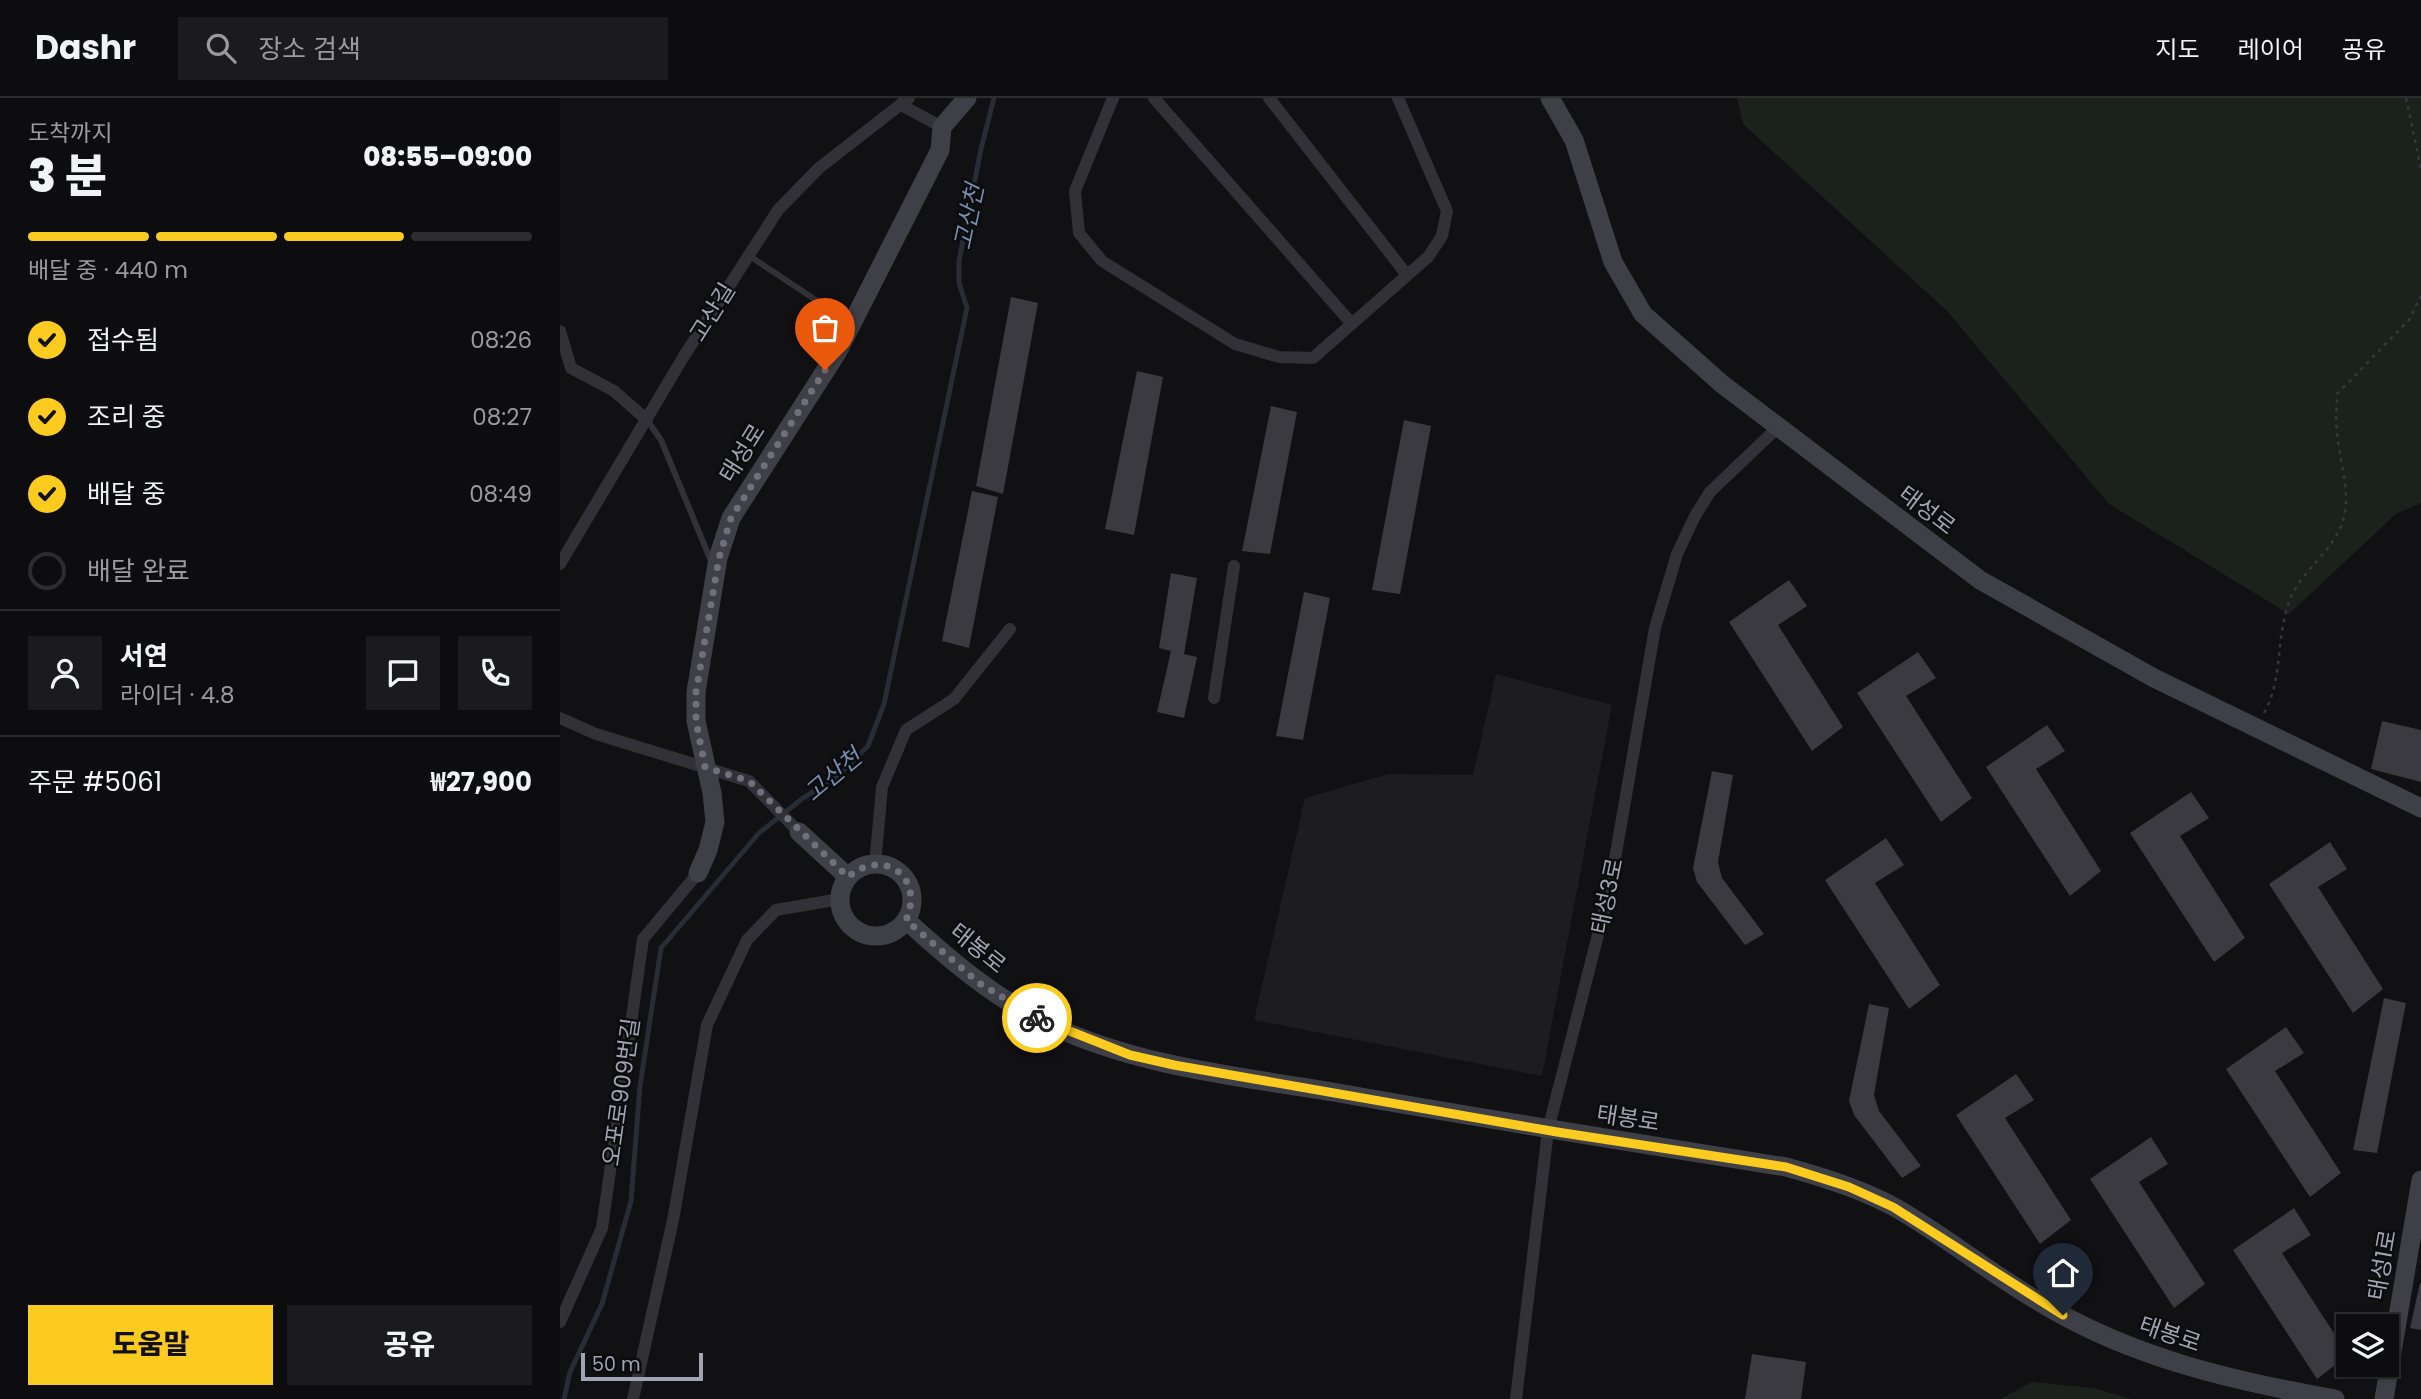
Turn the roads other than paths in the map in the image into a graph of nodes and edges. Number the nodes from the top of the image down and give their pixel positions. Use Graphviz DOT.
graph roads {
  1 [pos="967,98"];
  2 [pos="1113,98"];
  3 [pos="1154,98"];
  4 [pos="1269,98"];
  5 [pos="1398,98"];
  6 [pos="1550,98"];
  7 [pos="905,101"];
  8 [pos="942,127"];
  9 [pos="748,255"];
  10 [pos="1407,275"];
  11 [pos="851,323"];
  12 [pos="1352,324"];
  13 [pos="560,331"];
  14 [pos="646,420"];
  15 [pos="1777,428"];
  16 [pos="560,564"];
  17 [pos="1234,566"];
  18 [pos="716,572"];
  19 [pos="1010,629"];
  20 [pos="1214,698"];
  21 [pos="560,718"];
  22 [pos="705,767"];
  23 [pos="2421,808"];
  24 [pos="799,832"];
  25 [pos="876,864"];
  26 [pos="698,873"];
  27 [pos="848,877"];
  28 [pos="840,899"];
  29 [pos="906,920"];
  30 [pos="1548,1130"];
  31 [pos="2421,1180"];
  32 [pos="560,1322"];
  33 [pos="633,1399"];
  34 [pos="1516,1399"];
  35 [pos="2335,1399"];
  36 [pos="2384,1399"];
  1 -- 8 [label="street, 태성로"];
  2 -- 12 [label="street"];
  3 -- 12 [label="street"];
  4 -- 10 [label="street"];
  5 -- 10 [label="street"];
  6 -- 15 [label="street, 태성로"];
  7 -- 8 [label="street"];
  7 -- 9 [label="street, 고산길"];
  8 -- 11 [label="street, 태성로"];
  9 -- 11 [label="lane"];
  9 -- 14 [label="street, 고산길"];
  10 -- 12 [label="street"];
  11 -- 18 [label="street, 태성로"];
  13 -- 14 [label="street"];
  14 -- 16 [label="street, 고산길"];
  14 -- 18 [label="lane"];
  15 -- 23 [label="street, 태성로"];
  15 -- 30 [label="street, 태성3로"];
  17 -- 20 [label="street"];
  18 -- 22 [label="street, 태성로"];
  19 -- 25 [label="street"];
  21 -- 22 [label="street"];
  22 -- 24 [label="street"];
  22 -- 26 [label="street, 태성로"];
  24 -- 27 [label="street"];
  25 -- 27 [label="street"];
  25 -- 29 [label="street"];
  26 -- 32 [label="street, 오포로909번길"];
  27 -- 28 [label="street"];
  28 -- 29 [label="street"];
  28 -- 33 [label="street"];
  29 -- 30 [label="street, 태봉로"];
  30 -- 34 [label="street, 태성3로"];
  30 -- 35 [label="street, 태봉로"];
  31 -- 36 [label="street, 태성1로"];
}
